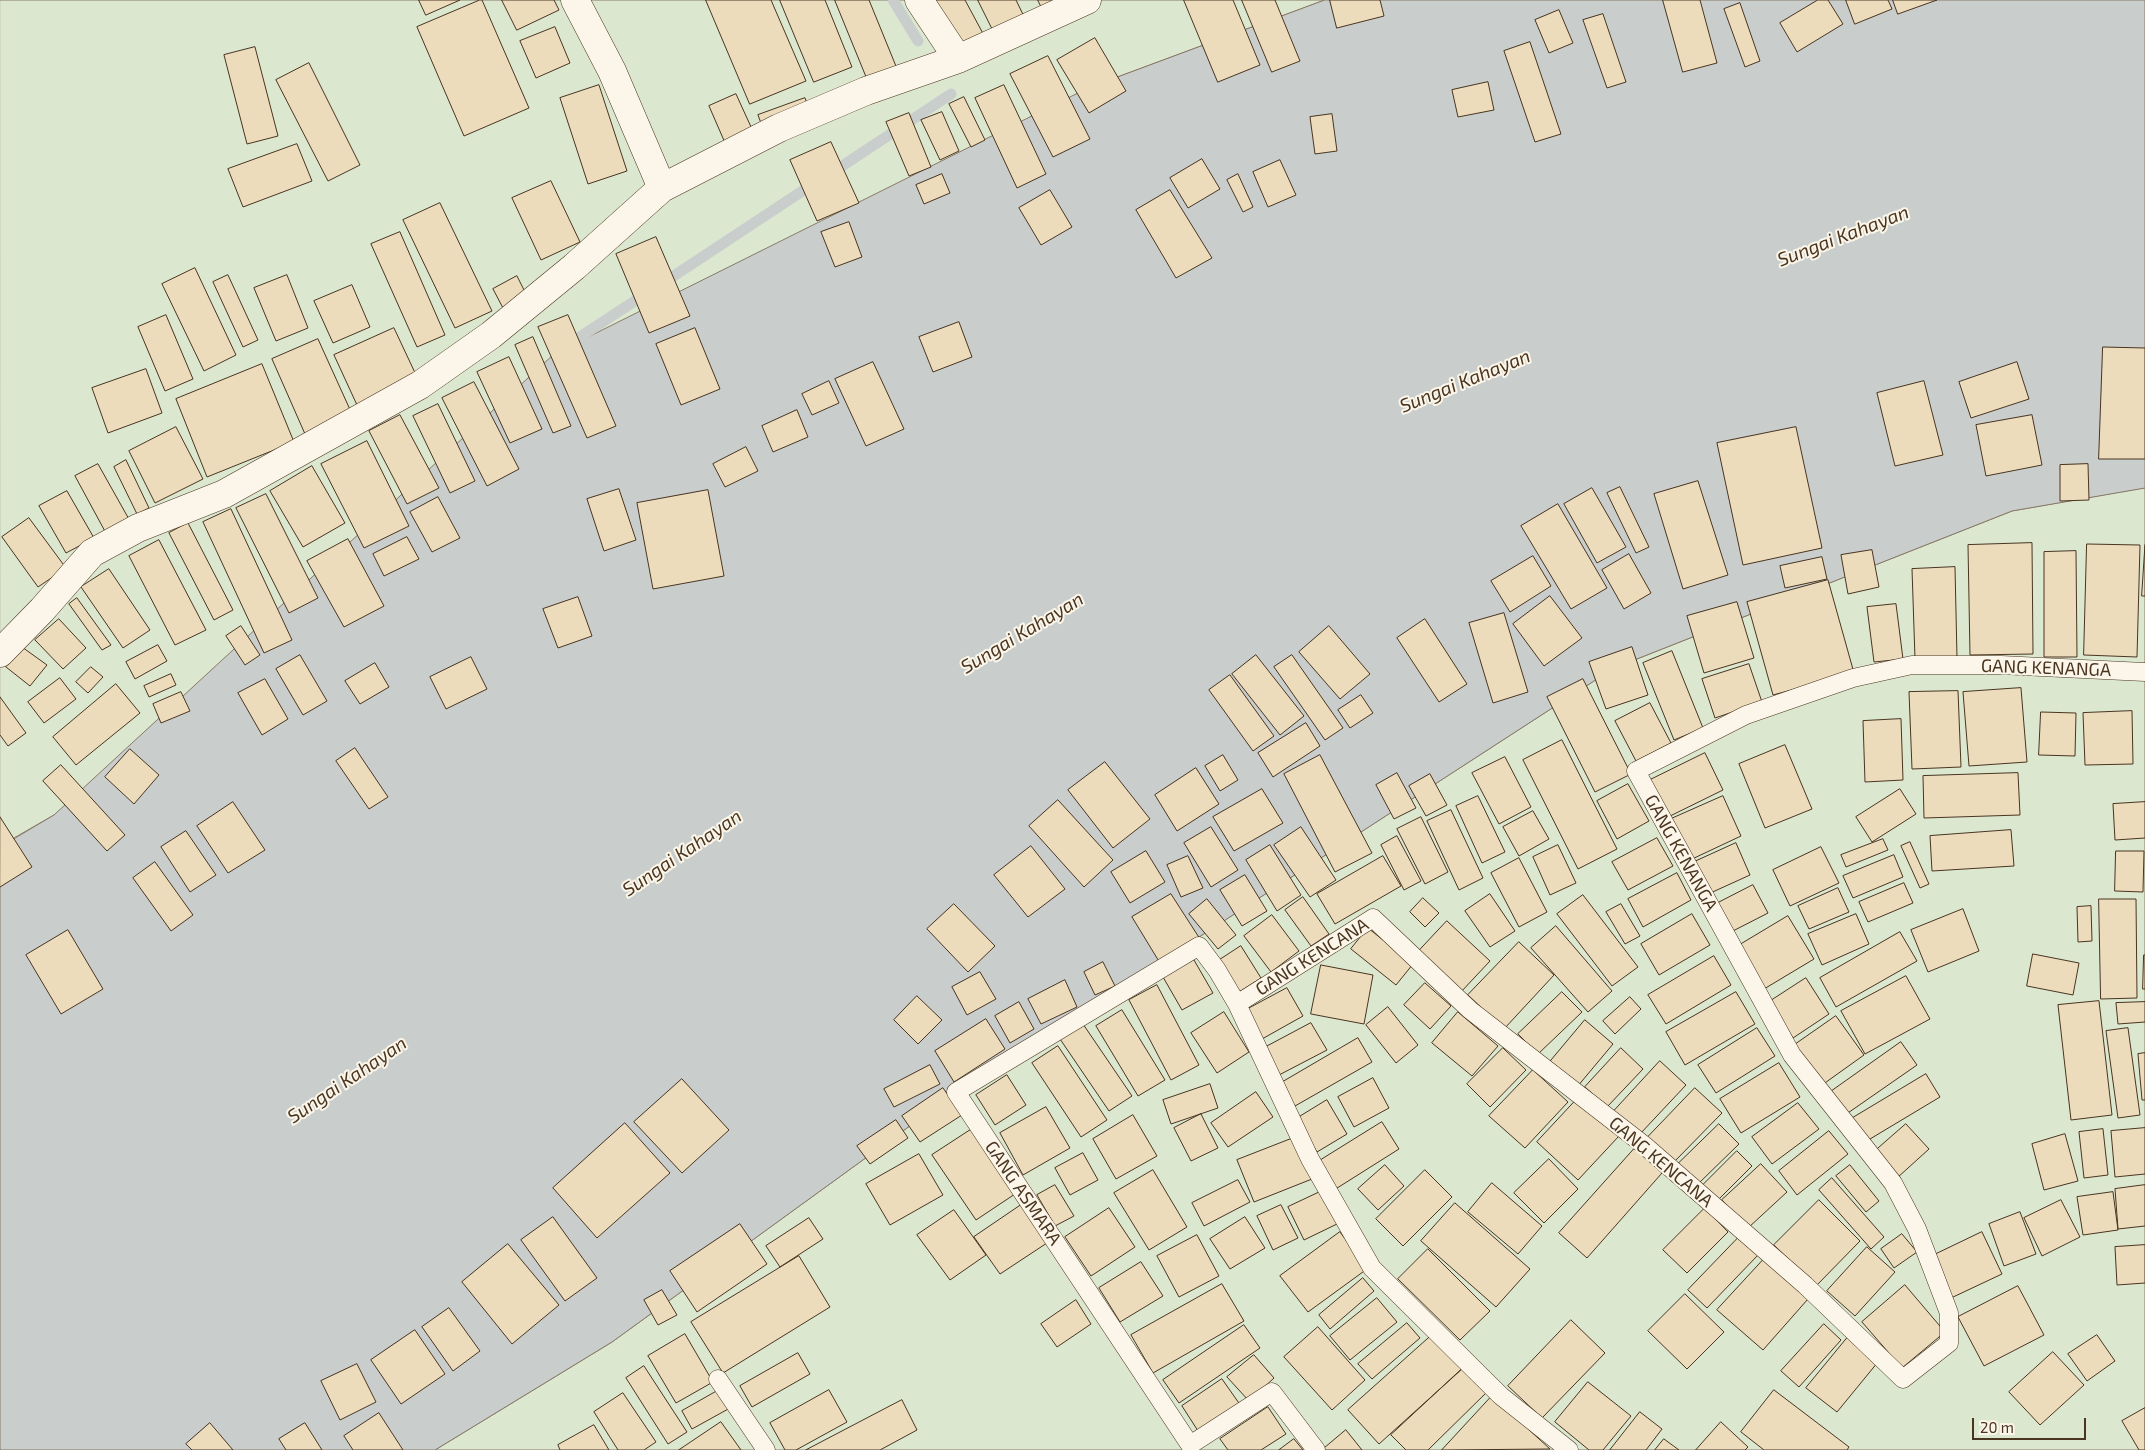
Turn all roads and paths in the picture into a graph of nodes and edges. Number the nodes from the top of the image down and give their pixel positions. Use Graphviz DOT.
graph roads {
  1 [pos="575,0"];
  2 [pos="919,0"];
  3 [pos="1087,0"];
  4 [pos="958,59"];
  5 [pos="662,188"];
  6 [pos="0,654"];
  7 [pos="2145,672"];
  8 [pos="1237,1004"];
  9 [pos="1903,1379"];
  10 [pos="718,1380"];
  11 [pos="766,1450"];
  12 [pos="1316,1450"];
  13 [pos="1569,1450"];
  1 -- 5 [label="street"];
  2 -- 4 [label="street"];
  3 -- 4 [label="street"];
  4 -- 5 [label="street"];
  5 -- 6 [label="street"];
  7 -- 9 [label="lane, GANG KENANGA"];
  8 -- 9 [label="lane, GANG KENCANA"];
  8 -- 12 [label="lane, GANG ASMARA"];
  8 -- 13 [label="lane, GANG KENCANA"];
  10 -- 11 [label="lane"];
}
